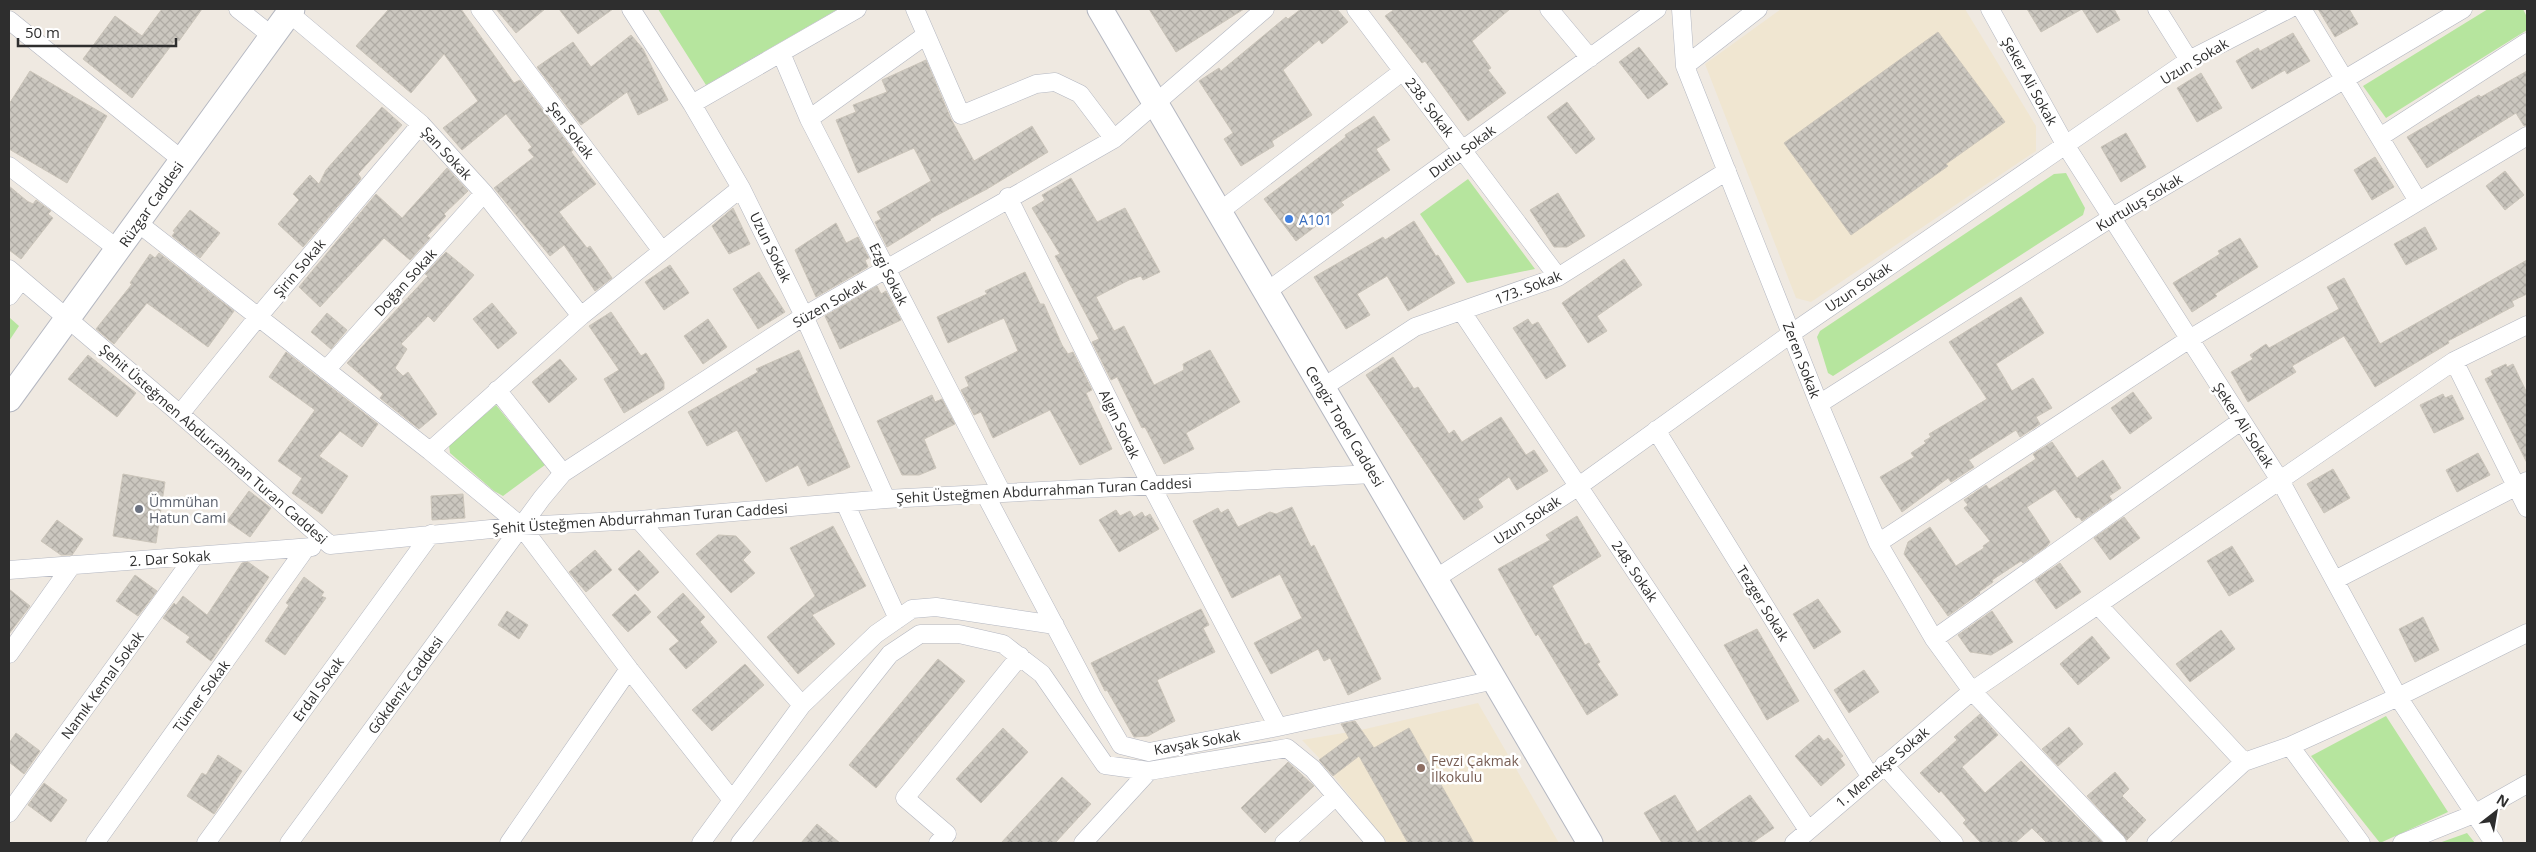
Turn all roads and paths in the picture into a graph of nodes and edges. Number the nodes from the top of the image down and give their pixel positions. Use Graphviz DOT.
graph roads {
  1 [pos="238,9"];
  2 [pos="480,9"];
  3 [pos="630,9"];
  4 [pos="857,9"];
  5 [pos="915,9"];
  6 [pos="1100,9"];
  7 [pos="1265,9"];
  8 [pos="1356,9"];
  9 [pos="1549,9"];
  10 [pos="1657,9"];
  11 [pos="1680,9"];
  12 [pos="1758,9"];
  13 [pos="1990,9"];
  14 [pos="2157,9"];
  15 [pos="2289,9"];
  16 [pos="2302,9"];
  17 [pos="2463,9"];
  18 [pos="291,11"];
  19 [pos="9,20"];
  20 [pos="926,35"];
  21 [pos="272,36"];
  22 [pos="2527,42"];
  23 [pos="781,53"];
  24 [pos="1590,58"];
  25 [pos="2189,60"];
  26 [pos="1685,66"];
  27 [pos="1403,71"];
  28 [pos="2346,80"];
  29 [pos="1156,103"];
  30 [pos="692,104"];
  31 [pos="809,118"];
  32 [pos="421,124"];
  33 [pos="2527,136"];
  34 [pos="2380,137"];
  35 [pos="1114,139"];
  36 [pos="2066,146"];
  37 [pos="1462,150"];
  38 [pos="182,160"];
  39 [pos="9,166"];
  40 [pos="1727,170"];
  41 [pos="741,188"];
  42 [pos="484,193"];
  43 [pos="1008,198"];
  44 [pos="2418,201"];
  45 [pos="1219,212"];
  46 [pos="2111,218"];
  47 [pos="138,223"];
  48 [pos="119,250"];
  49 [pos="662,251"];
  50 [pos="887,270"];
  51 [pos="15,275"];
  52 [pos="1558,278"];
  53 [pos="1266,292"];
  54 [pos="9,296"];
  55 [pos="1462,312"];
  56 [pos="258,316"];
  57 [pos="581,316"];
  58 [pos="804,316"];
  59 [pos="68,318"];
  60 [pos="2527,325"];
  61 [pos="1792,332"];
  62 [pos="2188,340"];
  63 [pos="2454,361"];
  64 [pos="326,370"];
  65 [pos="1322,388"];
  66 [pos="497,390"];
  67 [pos="9,399"];
  68 [pos="1819,404"];
  69 [pos="180,414"];
  70 [pos="2241,421"];
  71 [pos="1656,430"];
  72 [pos="430,451"];
  73 [pos="563,473"];
  74 [pos="1373,474"];
  75 [pos="2281,482"];
  76 [pos="2522,483"];
  77 [pos="1151,485"];
  78 [pos="1579,486"];
  79 [pos="993,493"];
  80 [pos="886,499"];
  81 [pos="845,503"];
  82 [pos="2527,508"];
  83 [pos="639,520"];
  84 [pos="522,526"];
  85 [pos="431,534"];
  86 [pos="1878,543"];
  87 [pos="330,545"];
  88 [pos="306,548"];
  89 [pos="194,557"];
  90 [pos="72,565"];
  91 [pos="9,570"];
  92 [pos="1436,579"];
  93 [pos="2336,580"];
  94 [pos="2099,606"];
  95 [pos="898,618"];
  96 [pos="1054,625"];
  97 [pos="2527,633"];
  98 [pos="1934,639"];
  99 [pos="9,654"];
  100 [pos="1020,656"];
  101 [pos="629,669"];
  102 [pos="1495,680"];
  103 [pos="1972,691"];
  104 [pos="2398,697"];
  105 [pos="802,705"];
  106 [pos="1278,727"];
  107 [pos="2290,746"];
  108 [pos="2244,762"];
  109 [pos="1884,765"];
  110 [pos="1149,771"];
  111 [pos="1870,776"];
  112 [pos="2527,784"];
  113 [pos="1336,796"];
  114 [pos="732,800"];
  115 [pos="9,813"];
  116 [pos="2474,814"];
  117 [pos="1808,830"];
  118 [pos="95,843"];
  119 [pos="206,843"];
  120 [pos="289,843"];
  121 [pos="508,843"];
  122 [pos="701,843"];
  123 [pos="740,843"];
  124 [pos="938,843"];
  125 [pos="1083,843"];
  126 [pos="1284,843"];
  127 [pos="1376,843"];
  128 [pos="1590,843"];
  129 [pos="1794,843"];
  130 [pos="1954,843"];
  131 [pos="2117,843"];
  132 [pos="2156,843"];
  133 [pos="2362,843"];
  134 [pos="2402,843"];
  135 [pos="2494,843"];
  1 -- 21 [label="street"];
  2 -- 49 [label="street, Şen Sokak"];
  3 -- 30 [label="street, Uzun Sokak"];
  4 -- 23 [label="street"];
  5 -- 20 [label="street"];
  6 -- 29 [label="main road, Cengiz Topel Caddesi"];
  7 -- 29 [label="street, Süzen Sokak"];
  8 -- 27 [label="street, 238. Sokak"];
  9 -- 24 [label="street"];
  10 -- 24 [label="street, Dutlu Sokak"];
  11 -- 26 [label="street, Zeren Sokak"];
  12 -- 26 [label="street"];
  13 -- 36 [label="street, Şeker Ali Sokak"];
  14 -- 25 [label="street"];
  15 -- 25 [label="street, Uzun Sokak"];
  16 -- 28 [label="street"];
  17 -- 28 [label="street, Kurtuluş Sokak"];
  18 -- 21 [label="main road, Rüzgar Caddesi"];
  18 -- 32 [label="street, Şan Sokak"];
  19 -- 38 [label="street"];
  20 -- 31 [label="street"];
  20 -- 35 [label="street"];
  21 -- 38 [label="main road, Rüzgar Caddesi"];
  22 -- 34 [label="street"];
  23 -- 30 [label="street"];
  23 -- 31 [label="street, Ezgi Sokak"];
  24 -- 37 [label="street, Dutlu Sokak"];
  25 -- 36 [label="street, Uzun Sokak"];
  26 -- 40 [label="street, Zeren Sokak"];
  27 -- 37 [label="street, 238. Sokak"];
  27 -- 45 [label="street"];
  28 -- 34 [label="street"];
  28 -- 46 [label="street, Kurtuluş Sokak"];
  29 -- 35 [label="street, Süzen Sokak"];
  29 -- 45 [label="main road, Cengiz Topel Caddesi"];
  30 -- 41 [label="street, Uzun Sokak"];
  31 -- 50 [label="street, Ezgi Sokak"];
  32 -- 42 [label="street, Şan Sokak"];
  32 -- 56 [label="street, Şirin Sokak"];
  33 -- 44 [label="street"];
  34 -- 44 [label="street"];
  35 -- 43 [label="street, Süzen Sokak"];
  36 -- 46 [label="street, Şeker Ali Sokak"];
  36 -- 61 [label="street, Uzun Sokak"];
  37 -- 52 [label="street, 238. Sokak"];
  37 -- 53 [label="street, Dutlu Sokak"];
  38 -- 47 [label="main road, Rüzgar Caddesi"];
  39 -- 48 [label="street"];
  40 -- 52 [label="street, 173. Sokak"];
  40 -- 61 [label="street, Zeren Sokak"];
  41 -- 49 [label="street"];
  41 -- 58 [label="street, Uzun Sokak"];
  42 -- 57 [label="street, Şan Sokak"];
  42 -- 64 [label="street, Doğan Sokak"];
  43 -- 50 [label="street, Süzen Sokak"];
  43 -- 77 [label="street, Algın Sokak"];
  44 -- 62 [label="street"];
  45 -- 53 [label="main road, Cengiz Topel Caddesi"];
  46 -- 62 [label="street, Şeker Ali Sokak"];
  46 -- 68 [label="street, Kurtuluş Sokak"];
  47 -- 48 [label="main road, Rüzgar Caddesi"];
  47 -- 56 [label="street"];
  48 -- 59 [label="main road, Rüzgar Caddesi"];
  49 -- 57 [label="street"];
  50 -- 58 [label="street, Süzen Sokak"];
  50 -- 79 [label="street, Ezgi Sokak"];
  51 -- 54 [label="street"];
  51 -- 59 [label="street, Şehit Üsteğmen Abdurrahman Turan Caddesi"];
  52 -- 55 [label="street, 173. Sokak"];
  53 -- 65 [label="main road, Cengiz Topel Caddesi"];
  55 -- 65 [label="street, 173. Sokak"];
  55 -- 78 [label="street, 248. Sokak"];
  56 -- 64 [label="street"];
  56 -- 69 [label="street, Şirin Sokak"];
  57 -- 66 [label="street"];
  58 -- 73 [label="street, Süzen Sokak"];
  58 -- 80 [label="street, Uzun Sokak"];
  59 -- 67 [label="main road, Rüzgar Caddesi"];
  59 -- 69 [label="street, Şehit Üsteğmen Abdurrahman Turan Caddesi"];
  60 -- 63 [label="street, 1. Menekşe Sokak"];
  61 -- 68 [label="street, Zeren Sokak"];
  61 -- 71 [label="street, Uzun Sokak"];
  62 -- 70 [label="street, Şeker Ali Sokak"];
  62 -- 86 [label="street"];
  63 -- 75 [label="street, 1. Menekşe Sokak"];
  63 -- 76 [label="street"];
  64 -- 72 [label="street"];
  65 -- 74 [label="main road, Cengiz Topel Caddesi"];
  66 -- 72 [label="street"];
  66 -- 73 [label="street"];
  68 -- 86 [label="street, Zeren Sokak"];
  69 -- 87 [label="street, Şehit Üsteğmen Abdurrahman Turan Caddesi"];
  70 -- 75 [label="street, Şeker Ali Sokak"];
  70 -- 98 [label="street"];
  71 -- 78 [label="street, Uzun Sokak"];
  71 -- 111 [label="street, Tezger Sokak"];
  72 -- 84 [label="street"];
  73 -- 84 [label="street, Süzen Sokak"];
  74 -- 77 [label="street, Şehit Üsteğmen Abdurrahman Turan Caddesi"];
  74 -- 92 [label="main road, Cengiz Topel Caddesi"];
  75 -- 93 [label="street, Şeker Ali Sokak"];
  75 -- 94 [label="street, 1. Menekşe Sokak"];
  76 -- 82 [label="street"];
  76 -- 93 [label="street"];
  77 -- 79 [label="street, Şehit Üsteğmen Abdurrahman Turan Caddesi"];
  77 -- 106 [label="street, Algın Sokak"];
  78 -- 92 [label="street, Uzun Sokak"];
  78 -- 117 [label="street, 248. Sokak"];
  79 -- 80 [label="street, Şehit Üsteğmen Abdurrahman Turan Caddesi"];
  79 -- 96 [label="street, Kavşak Sokak"];
  80 -- 81 [label="street, Şehit Üsteğmen Abdurrahman Turan Caddesi"];
  81 -- 83 [label="street, Şehit Üsteğmen Abdurrahman Turan Caddesi"];
  81 -- 95 [label="street"];
  83 -- 84 [label="street, Şehit Üsteğmen Abdurrahman Turan Caddesi"];
  83 -- 105 [label="street"];
  84 -- 85 [label="street, Şehit Üsteğmen Abdurrahman Turan Caddesi"];
  84 -- 101 [label="street"];
  84 -- 120 [label="street, Gökdeniz Caddesi"];
  85 -- 87 [label="street, Şehit Üsteğmen Abdurrahman Turan Caddesi"];
  85 -- 119 [label="street, Erdal Sokak"];
  86 -- 98 [label="street, Zeren Sokak"];
  87 -- 88 [label="street, 2. Dar Sokak"];
  88 -- 89 [label="street, 2. Dar Sokak"];
  88 -- 118 [label="street, Tümer Sokak"];
  89 -- 90 [label="street, 2. Dar Sokak"];
  89 -- 115 [label="street, Namık Kemal Sokak"];
  90 -- 91 [label="street, 2. Dar Sokak"];
  90 -- 99 [label="street"];
  92 -- 102 [label="main road, Cengiz Topel Caddesi"];
  93 -- 104 [label="street, Şeker Ali Sokak"];
  94 -- 103 [label="street, 1. Menekşe Sokak"];
  94 -- 108 [label="street"];
  95 -- 96 [label="street"];
  95 -- 105 [label="street"];
  96 -- 106 [label="street, Kavşak Sokak"];
  97 -- 104 [label="street"];
  98 -- 103 [label="street, Zeren Sokak"];
  100 -- 110 [label="street"];
  100 -- 123 [label="street"];
  100 -- 124 [label="street"];
  101 -- 114 [label="street"];
  101 -- 121 [label="street"];
  102 -- 106 [label="street, Kavşak Sokak"];
  102 -- 128 [label="main road, Cengiz Topel Caddesi"];
  103 -- 109 [label="street, 1. Menekşe Sokak"];
  103 -- 131 [label="street, Zeren Sokak"];
  104 -- 107 [label="street"];
  104 -- 116 [label="street, Şeker Ali Sokak"];
  105 -- 114 [label="street"];
  107 -- 108 [label="street"];
  107 -- 133 [label="street"];
  108 -- 132 [label="street"];
  109 -- 111 [label="street, 1. Menekşe Sokak"];
  109 -- 130 [label="street"];
  110 -- 113 [label="street"];
  110 -- 125 [label="street"];
  111 -- 117 [label="street, 1. Menekşe Sokak"];
  112 -- 116 [label="street"];
  113 -- 126 [label="street"];
  113 -- 127 [label="street"];
  114 -- 122 [label="street"];
  116 -- 134 [label="street"];
  116 -- 135 [label="street, Şeker Ali Sokak"];
  117 -- 129 [label="street, 1. Menekşe Sokak"];
}
